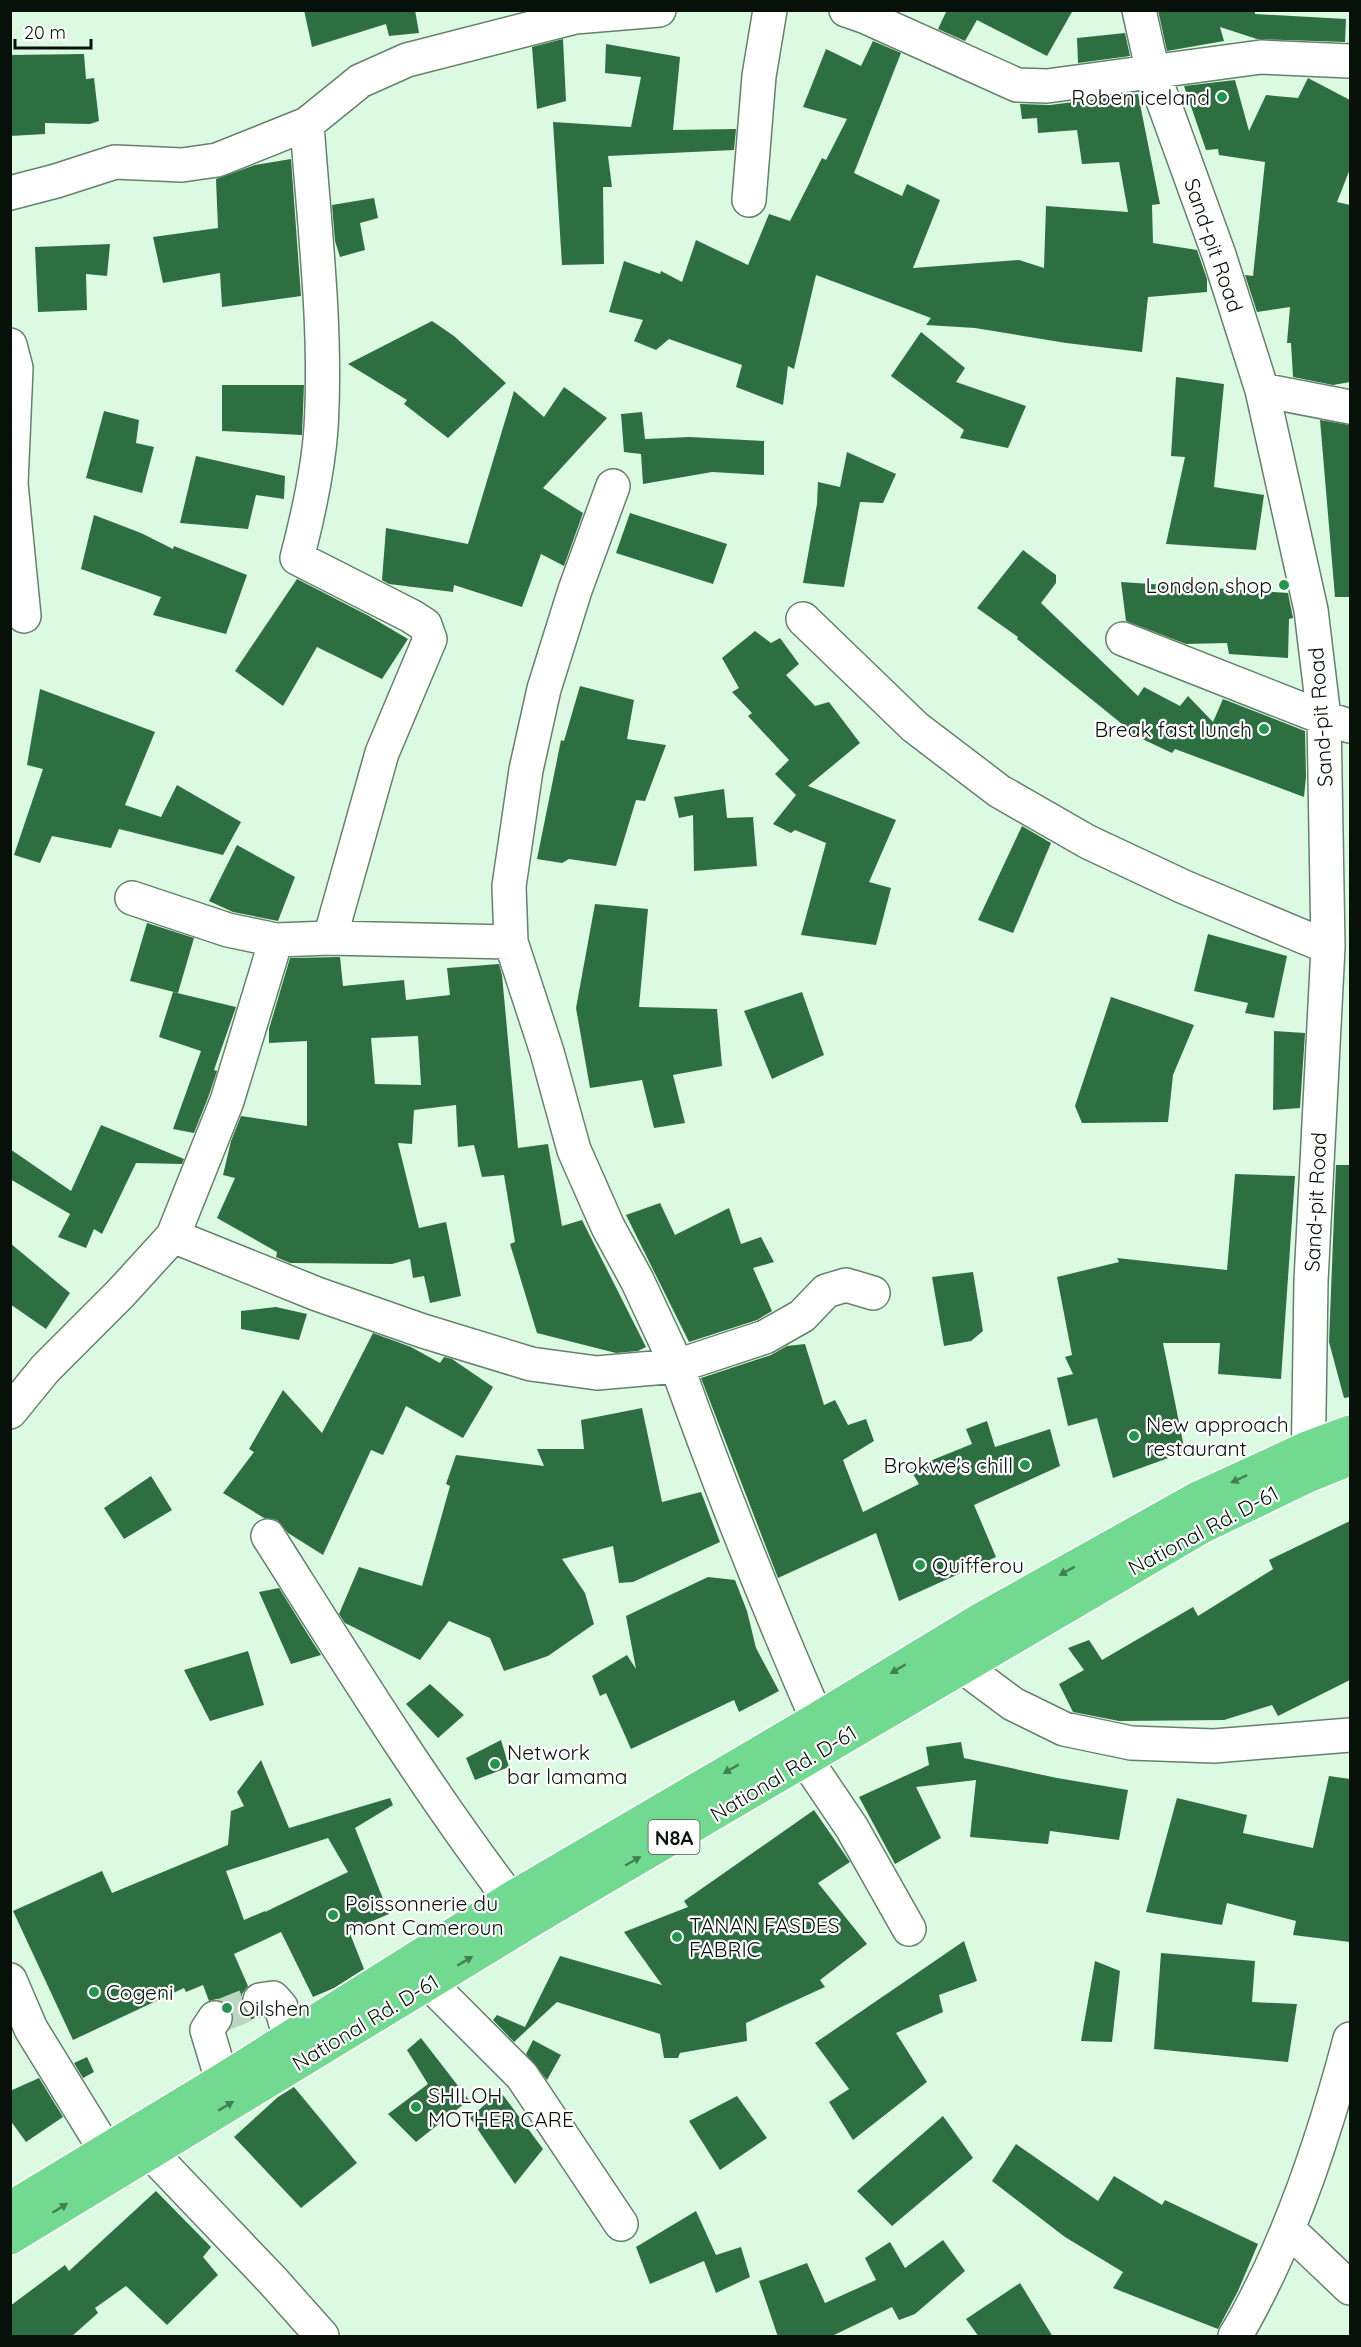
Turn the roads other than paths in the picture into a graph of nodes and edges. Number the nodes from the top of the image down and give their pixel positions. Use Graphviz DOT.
graph roads {
  1 [pos="659,10"];
  2 [pos="770,10"];
  3 [pos="846,10"];
  4 [pos="1139,10"];
  5 [pos="572,14"];
  6 [pos="1350,61"];
  7 [pos="1153,73"];
  8 [pos="307,124"];
  9 [pos="10,193"];
  10 [pos="748,200"];
  11 [pos="10,345"];
  12 [pos="1262,390"];
  13 [pos="1350,407"];
  14 [pos="613,486"];
  15 [pos="24,616"];
  16 [pos="803,619"];
  17 [pos="1123,639"];
  18 [pos="1337,722"];
  19 [pos="132,898"];
  20 [pos="330,938"];
  21 [pos="276,940"];
  22 [pos="511,942"];
  23 [pos="1328,947"];
  24 [pos="172,1236"];
  25 [pos="873,1293"];
  26 [pos="677,1366"];
  27 [pos="10,1412"];
  28 [pos="1350,1432"];
  29 [pos="1350,1459"];
  30 [pos="1307,1462"];
  31 [pos="268,1536"];
  32 [pos="962,1666"];
  33 [pos="817,1719"];
  34 [pos="1350,1735"];
  35 [pos="806,1760"];
  36 [pos="510,1899"];
  37 [pos="909,1929"];
  38 [pos="10,1980"];
  39 [pos="429,1983"];
  40 [pos="260,2000"];
  41 [pos="215,2018"];
  42 [pos="290,2038"];
  43 [pos="1350,2039"];
  44 [pos="222,2080"];
  45 [pos="150,2152"];
  46 [pos="111,2161"];
  47 [pos="10,2208"];
  48 [pos="621,2224"];
  49 [pos="1289,2230"];
  50 [pos="10,2238"];
  51 [pos="1350,2288"];
  52 [pos="322,2337"];
  53 [pos="1235,2337"];
  1 -- 5 [label="street"];
  2 -- 10 [label="street"];
  3 -- 7 [label="street"];
  4 -- 7 [label="street, Sand-pit Road"];
  5 -- 8 [label="street"];
  6 -- 7 [label="street"];
  7 -- 12 [label="street, Sand-pit Road"];
  8 -- 9 [label="street"];
  8 -- 20 [label="street"];
  11 -- 15 [label="street"];
  12 -- 13 [label="street"];
  12 -- 18 [label="street, Sand-pit Road"];
  14 -- 22 [label="street"];
  16 -- 23 [label="street"];
  17 -- 18 [label="street"];
  18 -- 23 [label="street, Sand-pit Road"];
  19 -- 21 [label="street"];
  20 -- 21 [label="street"];
  20 -- 22 [label="street"];
  21 -- 24 [label="street"];
  22 -- 26 [label="street"];
  23 -- 30 [label="street, Sand-pit Road"];
  24 -- 26 [label="street"];
  24 -- 27 [label="street"];
  25 -- 26 [label="street"];
  26 -- 33 [label="street"];
  28 -- 30 [label="highway, National Rd. D-61 / N8A"];
  29 -- 30 [label="highway, National Rd. D-61 / N8A"];
  30 -- 32 [label="highway, National Rd. D-61 / N8A"];
  30 -- 33 [label="highway, National Rd. D-61 / N8A, one-way"];
  31 -- 36 [label="street"];
  32 -- 34 [label="street"];
  32 -- 35 [label="highway, National Rd. D-61 / N8A"];
  33 -- 36 [label="highway, National Rd. D-61 / N8A, one-way"];
  35 -- 37 [label="street"];
  39 -- 35 [label="highway, National Rd. D-61 / N8A, one-way"];
  36 -- 42 [label="highway, National Rd. D-61 / N8A"];
  38 -- 46 [label="street"];
  45 -- 39 [label="highway, National Rd. D-61 / N8A, one-way"];
  39 -- 48 [label="street"];
  40 -- 42 [label="street"];
  41 -- 44 [label="street"];
  42 -- 44 [label="highway, National Rd. D-61 / N8A"];
  43 -- 49 [label="street"];
  44 -- 46 [label="highway, National Rd. D-61 / N8A"];
  45 -- 46 [label="highway, National Rd. D-61 / N8A"];
  45 -- 52 [label="street"];
  46 -- 47 [label="highway, National Rd. D-61 / N8A"];
  50 -- 46 [label="highway, National Rd. D-61 / N8A, one-way"];
  49 -- 51 [label="street"];
  49 -- 53 [label="street"];
}
